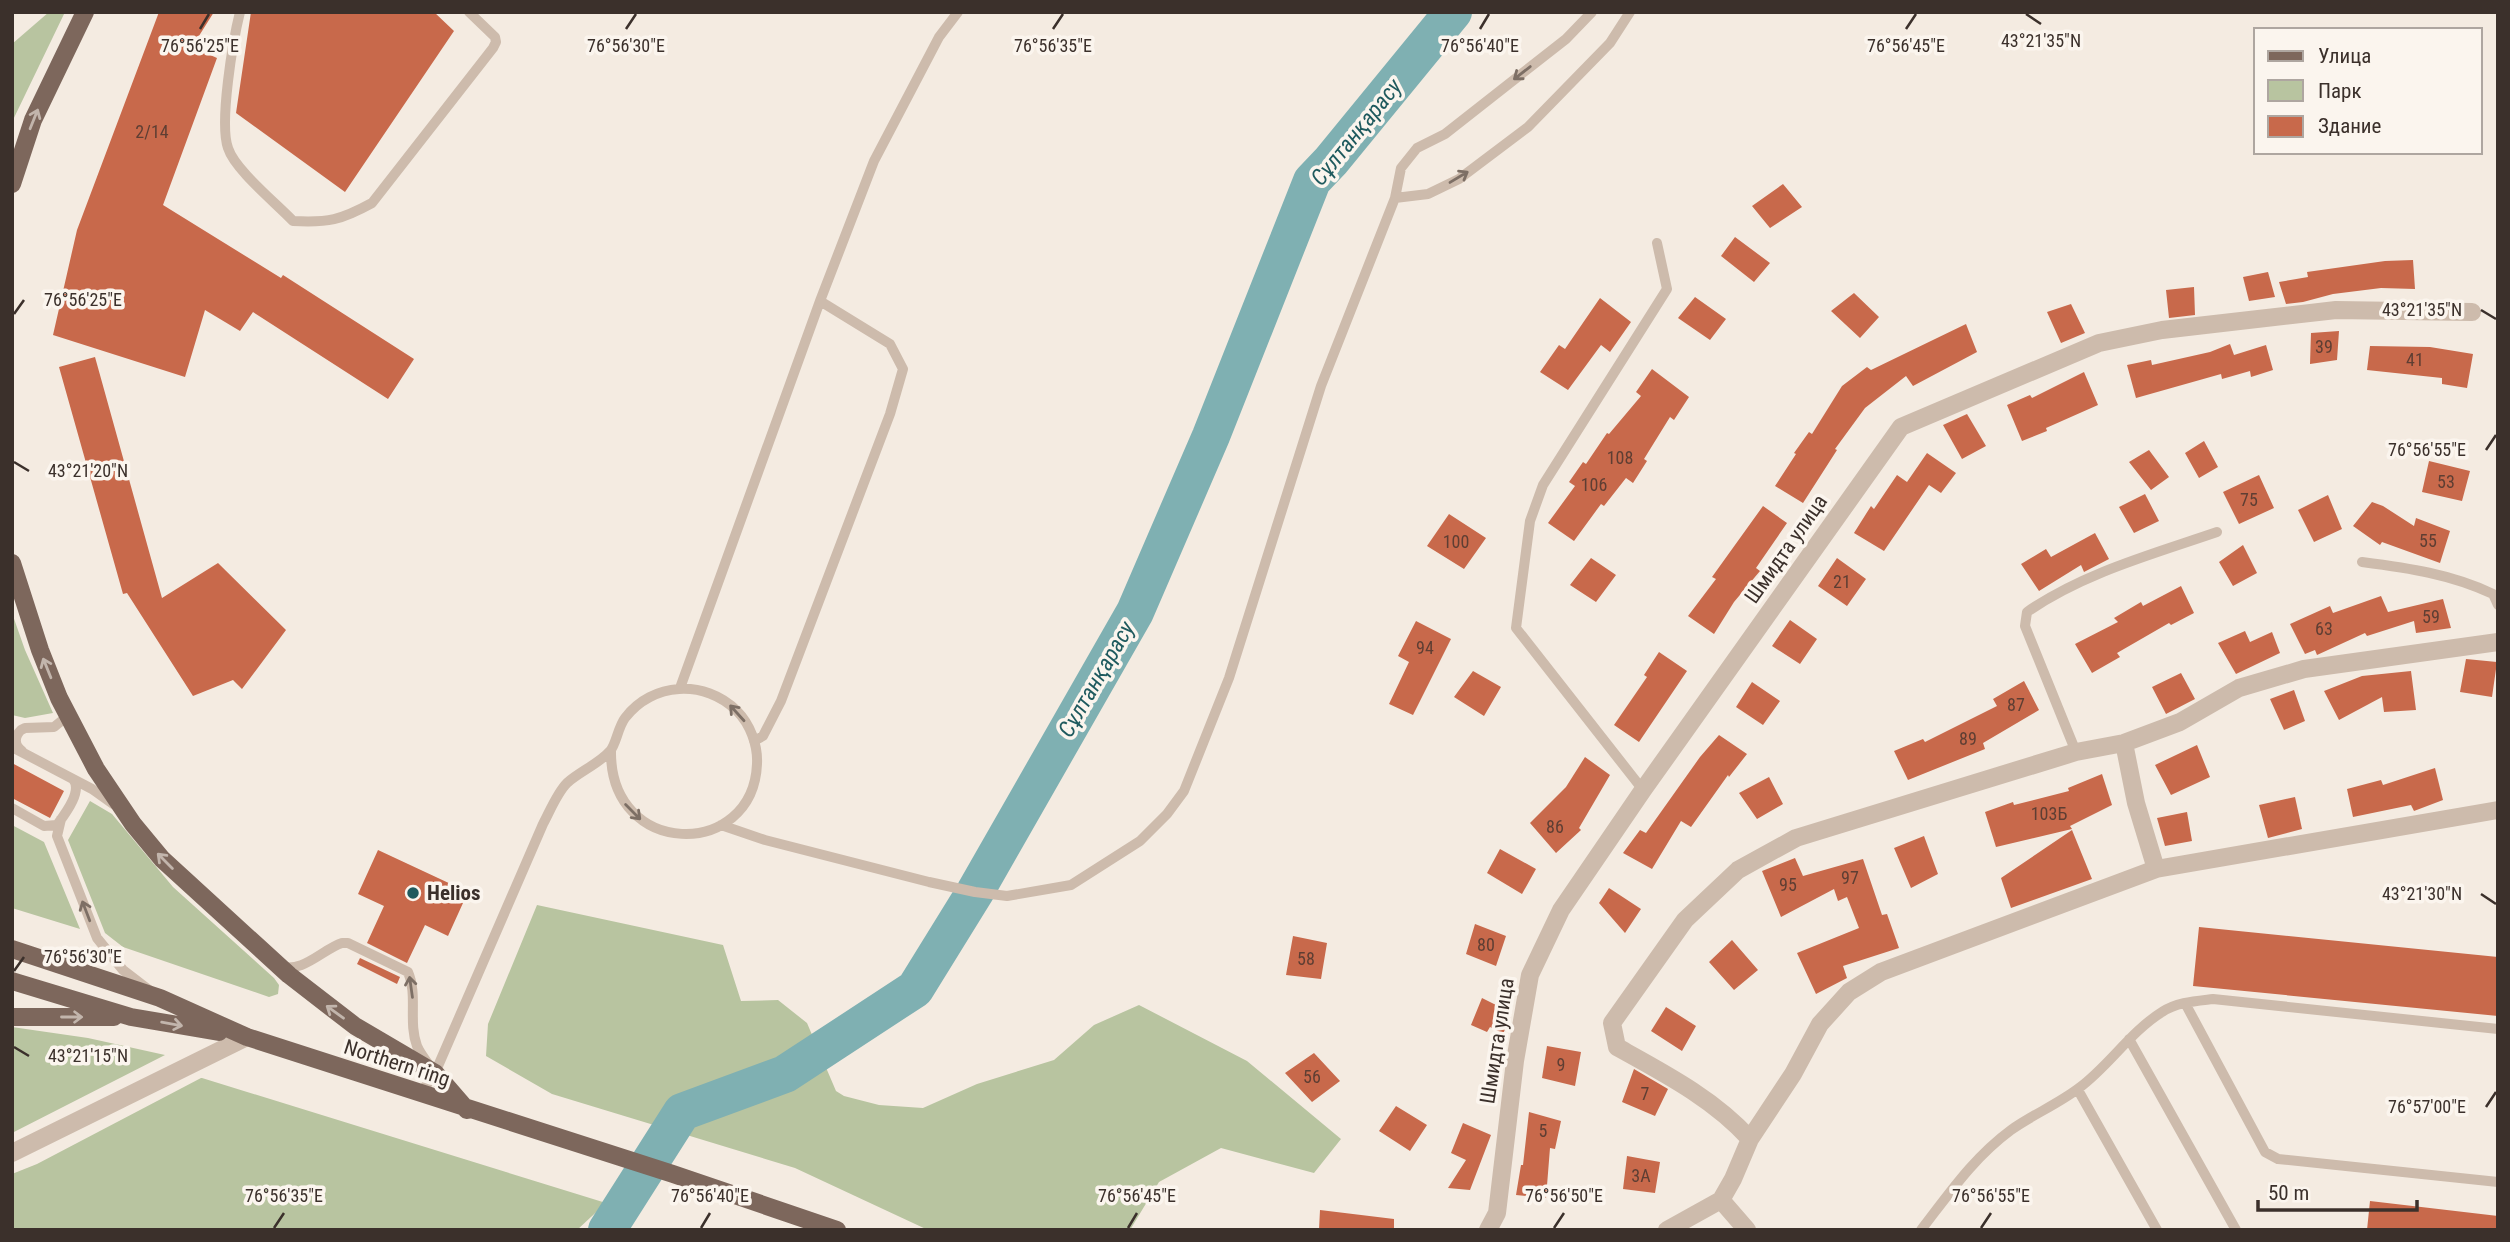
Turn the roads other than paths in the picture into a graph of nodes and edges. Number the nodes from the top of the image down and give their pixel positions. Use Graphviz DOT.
graph roads {
  1 [pos="85,12"];
  2 [pos="240,12"];
  3 [pos="469,12"];
  4 [pos="958,12"];
  5 [pos="1592,12"];
  6 [pos="1630,12"];
  7 [pos="12,184"];
  8 [pos="1395,198"];
  9 [pos="1657,243"];
  10 [pos="820,301"];
  11 [pos="2472,312"];
  12 [pos="2217,532"];
  13 [pos="2362,562"];
  14 [pos="12,563"];
  15 [pos="2498,605"];
  16 [pos="2498,642"];
  17 [pos="680,688"];
  18 [pos="64,708"];
  19 [pos="754,741"];
  20 [pos="2124,743"];
  21 [pos="12,747"];
  22 [pos="611,750"];
  23 [pos="2076,752"];
  24 [pos="27,754"];
  25 [pos="70,777"];
  26 [pos="1643,789"];
  27 [pos="12,808"];
  28 [pos="2498,810"];
  29 [pos="61,818"];
  30 [pos="133,824"];
  31 [pos="720,825"];
  32 [pos="2156,869"];
  33 [pos="12,949"];
  34 [pos="272,960"];
  35 [pos="12,981"];
  36 [pos="160,998"];
  37 [pos="2186,1003"];
  38 [pos="12,1017"];
  39 [pos="131,1017"];
  40 [pos="2498,1030"];
  41 [pos="247,1037"];
  42 [pos="2129,1039"];
  43 [pos="435,1073"];
  44 [pos="2078,1090"];
  45 [pos="420,1094"];
  46 [pos="467,1110"];
  47 [pos="1750,1139"];
  48 [pos="12,1153"];
  49 [pos="2498,1182"];
  50 [pos="1721,1200"];
  51 [pos="837,1230"];
  52 [pos="1488,1230"];
  53 [pos="1667,1230"];
  54 [pos="1747,1230"];
  55 [pos="1922,1230"];
  56 [pos="2157,1230"];
  57 [pos="2236,1230"];
  7 -- 1 [label="main road, one-way"];
  2 -- 3 [label="lane"];
  4 -- 10 [label="lane"];
  5 -- 8 [label="lane, one-way"];
  8 -- 6 [label="lane, one-way"];
  8 -- 31 [label="lane"];
  9 -- 26 [label="lane"];
  10 -- 17 [label="lane"];
  10 -- 19 [label="lane"];
  11 -- 26 [label="street, Шмидта улица"];
  12 -- 23 [label="lane"];
  13 -- 15 [label="lane"];
  18 -- 14 [label="main road, one-way"];
  16 -- 20 [label="street"];
  19 -- 17 [label="lane, one-way"];
  17 -- 22 [label="lane"];
  18 -- 24 [label="lane"];
  18 -- 30 [label="main road"];
  19 -- 31 [label="lane"];
  20 -- 23 [label="street"];
  20 -- 32 [label="street"];
  21 -- 24 [label="lane"];
  22 -- 31 [label="lane, one-way"];
  22 -- 43 [label="lane"];
  23 -- 47 [label="street"];
  24 -- 25 [label="lane"];
  25 -- 29 [label="lane"];
  25 -- 30 [label="lane"];
  26 -- 52 [label="street, Шмидта улица"];
  27 -- 29 [label="lane"];
  28 -- 32 [label="street"];
  36 -- 29 [label="lane, one-way"];
  34 -- 30 [label="main road, one-way"];
  32 -- 47 [label="street"];
  33 -- 36 [label="main road, Northern ring"];
  43 -- 34 [label="main road, one-way"];
  43 -- 34 [label="lane, one-way"];
  35 -- 39 [label="main road, Northern ring"];
  36 -- 41 [label="main road, Northern ring"];
  37 -- 40 [label="lane"];
  37 -- 42 [label="lane"];
  37 -- 49 [label="lane"];
  38 -- 39 [label="main road, one-way"];
  39 -- 41 [label="main road, Northern ring, one-way"];
  41 -- 45 [label="main road, Northern ring"];
  41 -- 48 [label="street"];
  42 -- 44 [label="lane"];
  42 -- 57 [label="lane"];
  43 -- 45 [label="lane"];
  43 -- 46 [label="main road"];
  44 -- 55 [label="lane"];
  44 -- 56 [label="lane"];
  45 -- 46 [label="main road, Northern ring"];
  46 -- 51 [label="main road, Northern ring"];
  47 -- 50 [label="street"];
  50 -- 53 [label="street"];
  50 -- 54 [label="street"];
}
